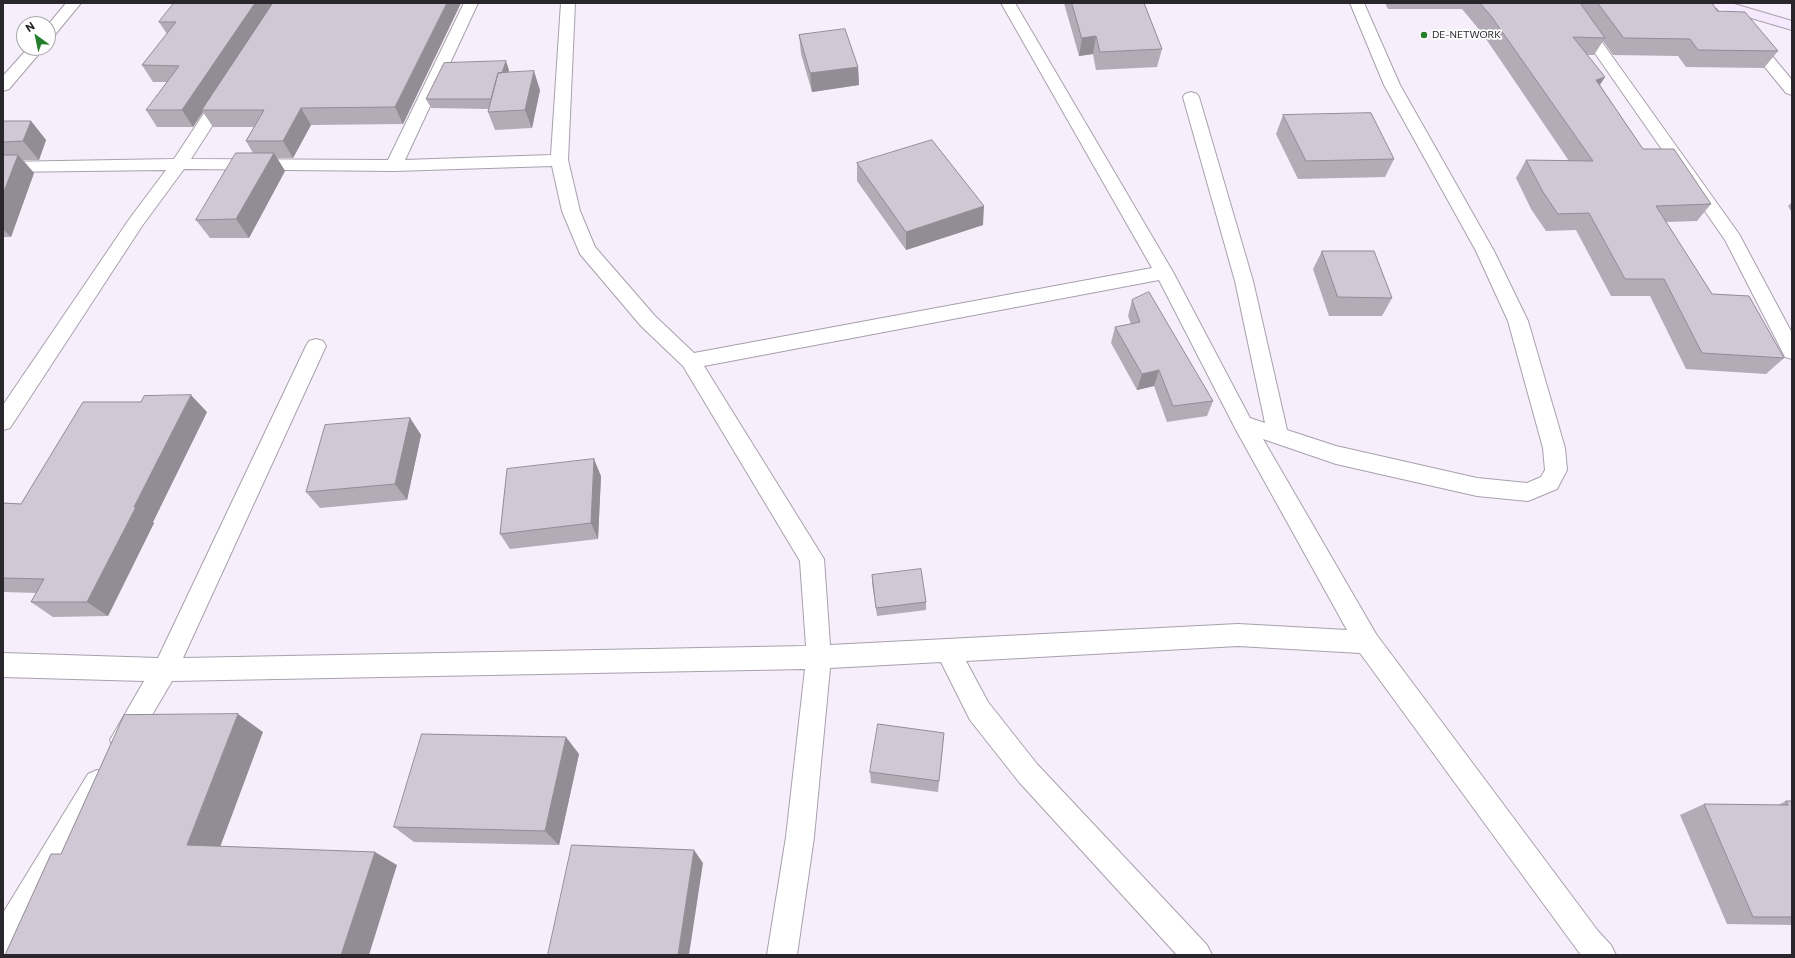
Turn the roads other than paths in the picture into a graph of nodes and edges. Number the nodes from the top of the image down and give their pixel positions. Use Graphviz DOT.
graph roads {
  1 [pos="74,3"];
  2 [pos="471,3"];
  3 [pos="568,3"];
  4 [pos="1008,3"];
  5 [pos="1357,3"];
  6 [pos="1567,3"];
  7 [pos="1718,4"];
  8 [pos="56,24"];
  9 [pos="1792,26"];
  10 [pos="27,56"];
  11 [pos="10,70"];
  12 [pos="233,80"];
  13 [pos="3,86"];
  14 [pos="1792,90"];
  15 [pos="1191,97"];
  16 [pos="559,160"];
  17 [pos="179,164"];
  18 [pos="394,166"];
  19 [pos="3,167"];
  20 [pos="1164,272"];
  21 [pos="316,346"];
  22 [pos="1792,352"];
  23 [pos="690,361"];
  24 [pos="3,422"];
  25 [pos="1243,424"];
  26 [pos="1278,436"];
  27 [pos="1367,642"];
  28 [pos="948,651"];
  29 [pos="819,657"];
  30 [pos="3,665"];
  31 [pos="165,670"];
  32 [pos="3,940"];
  33 [pos="782,955"];
  34 [pos="1197,955"];
  35 [pos="1601,955"];
  1 -- 8 [label="street"];
  2 -- 18 [label="street"];
  3 -- 16 [label="street"];
  4 -- 20 [label="street"];
  5 -- 26 [label="street"];
  6 -- 22 [label="street"];
  7 -- 9 [label="street"];
  7 -- 14 [label="street"];
  10 -- 11 [label="street"];
  11 -- 13 [label="street"];
  12 -- 17 [label="street"];
  15 -- 26 [label="street"];
  16 -- 18 [label="street"];
  16 -- 23 [label="street"];
  17 -- 18 [label="street"];
  17 -- 19 [label="street"];
  17 -- 24 [label="street"];
  20 -- 23 [label="street"];
  20 -- 25 [label="street"];
  21 -- 31 [label="street"];
  23 -- 29 [label="street"];
  25 -- 26 [label="street"];
  25 -- 27 [label="street"];
  27 -- 28 [label="street"];
  27 -- 35 [label="street"];
  28 -- 29 [label="street"];
  28 -- 34 [label="street"];
  29 -- 31 [label="street"];
  29 -- 33 [label="street"];
  30 -- 31 [label="street"];
  31 -- 32 [label="street"];
}
